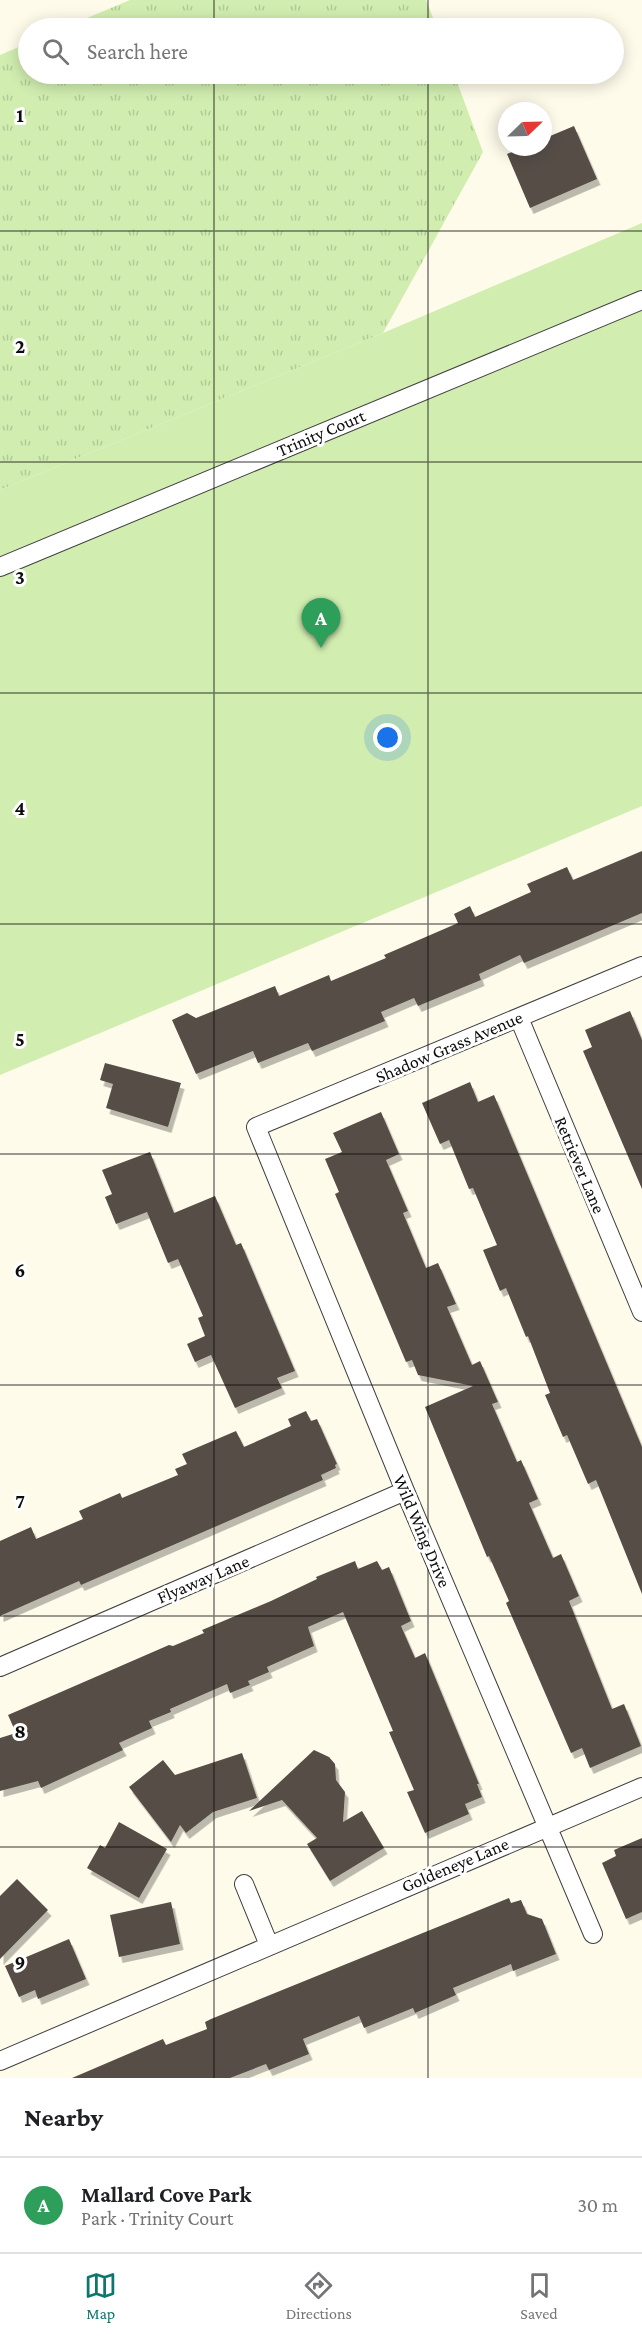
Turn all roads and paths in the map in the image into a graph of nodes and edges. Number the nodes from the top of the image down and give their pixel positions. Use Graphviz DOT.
graph roads {
  1 [pos="642,300"];
  2 [pos="0,567"];
  3 [pos="642,966"];
  4 [pos="519,1018"];
  5 [pos="256,1127"];
  6 [pos="642,1312"];
  7 [pos="405,1491"];
  8 [pos="0,1667"];
  9 [pos="642,1787"];
  10 [pos="548,1825"];
  11 [pos="244,1884"];
  12 [pos="593,1934"];
  13 [pos="269,1946"];
  14 [pos="0,2061"];
  1 -- 2 [label="street, Trinity Court"];
  3 -- 4 [label="street, Shadow Grass Avenue"];
  4 -- 5 [label="street, Shadow Grass Avenue"];
  4 -- 6 [label="street, Retriever Lane"];
  5 -- 7 [label="street, Wild Wing Drive"];
  7 -- 8 [label="street, Flyaway Lane"];
  7 -- 10 [label="street, Wild Wing Drive"];
  9 -- 10 [label="street, Goldeneye Lane"];
  10 -- 12 [label="street, Wild Wing Drive"];
  10 -- 13 [label="street, Goldeneye Lane"];
  11 -- 13 [label="street"];
  13 -- 14 [label="street, Goldeneye Lane"];
}
